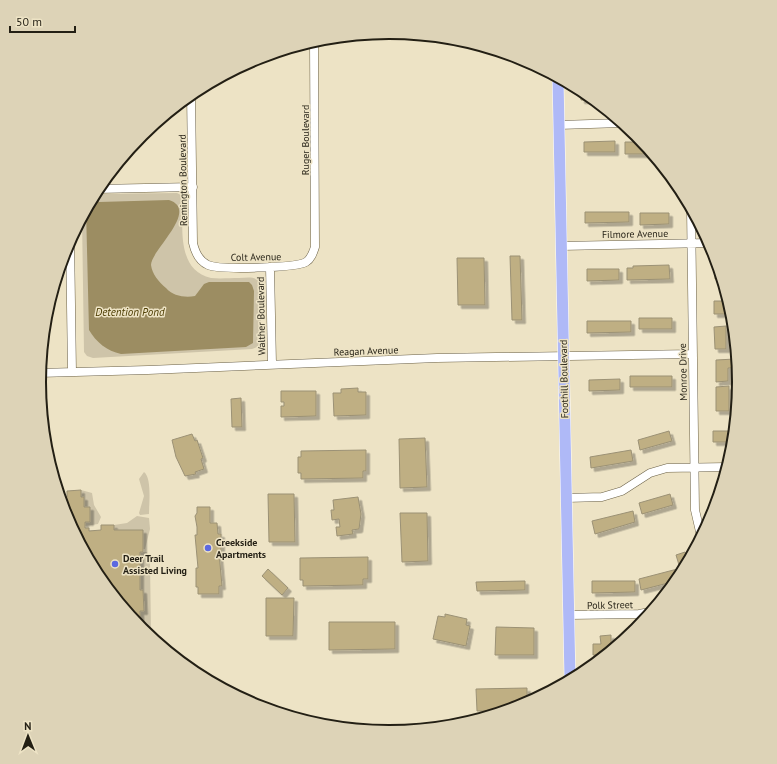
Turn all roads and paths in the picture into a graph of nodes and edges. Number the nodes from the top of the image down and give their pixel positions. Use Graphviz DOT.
graph roads {
  1 [pos="314,48"];
  2 [pos="558,84"];
  3 [pos="192,101"];
  4 [pos="614,123"];
  5 [pos="559,125"];
  6 [pos="193,187"];
  7 [pos="105,189"];
  8 [pos="691,220"];
  9 [pos="316,239"];
  10 [pos="194,243"];
  11 [pos="691,243"];
  12 [pos="702,243"];
  13 [pos="561,246"];
  14 [pos="70,256"];
  15 [pos="270,267"];
  16 [pos="693,354"];
  17 [pos="564,357"];
  18 [pos="272,364"];
  19 [pos="72,372"];
  20 [pos="46,373"];
  21 [pos="694,467"];
  22 [pos="721,467"];
  23 [pos="567,498"];
  24 [pos="699,527"];
  25 [pos="641,614"];
  26 [pos="569,615"];
  27 [pos="570,673"];
  1 -- 9 [label="street, Ruger Boulevard"];
  2 -- 5 [label="main road, Foothill Boulevard"];
  3 -- 6 [label="street, Remington Boulevard"];
  4 -- 5 [label="street"];
  5 -- 13 [label="main road, Foothill Boulevard"];
  6 -- 7 [label="street"];
  6 -- 10 [label="street, Remington Boulevard"];
  8 -- 11 [label="street, Monroe Drive"];
  9 -- 15 [label="street, Colt Avenue"];
  10 -- 15 [label="street, Colt Avenue"];
  11 -- 12 [label="street, Filmore Avenue"];
  11 -- 13 [label="street, Filmore Avenue"];
  11 -- 16 [label="street, Monroe Drive"];
  13 -- 17 [label="main road, Foothill Boulevard"];
  14 -- 19 [label="street"];
  15 -- 18 [label="street, Walther Boulevard"];
  16 -- 17 [label="street, Reagan Avenue"];
  16 -- 21 [label="street, Monroe Drive"];
  17 -- 18 [label="street, Reagan Avenue"];
  17 -- 23 [label="main road, Foothill Boulevard"];
  18 -- 19 [label="street, Reagan Avenue"];
  19 -- 20 [label="street, Reagan Avenue"];
  21 -- 22 [label="street"];
  21 -- 23 [label="street"];
  21 -- 24 [label="street, Monroe Drive"];
  23 -- 26 [label="main road, Foothill Boulevard"];
  25 -- 26 [label="street, Polk Street"];
  26 -- 27 [label="main road, Foothill Boulevard"];
}
